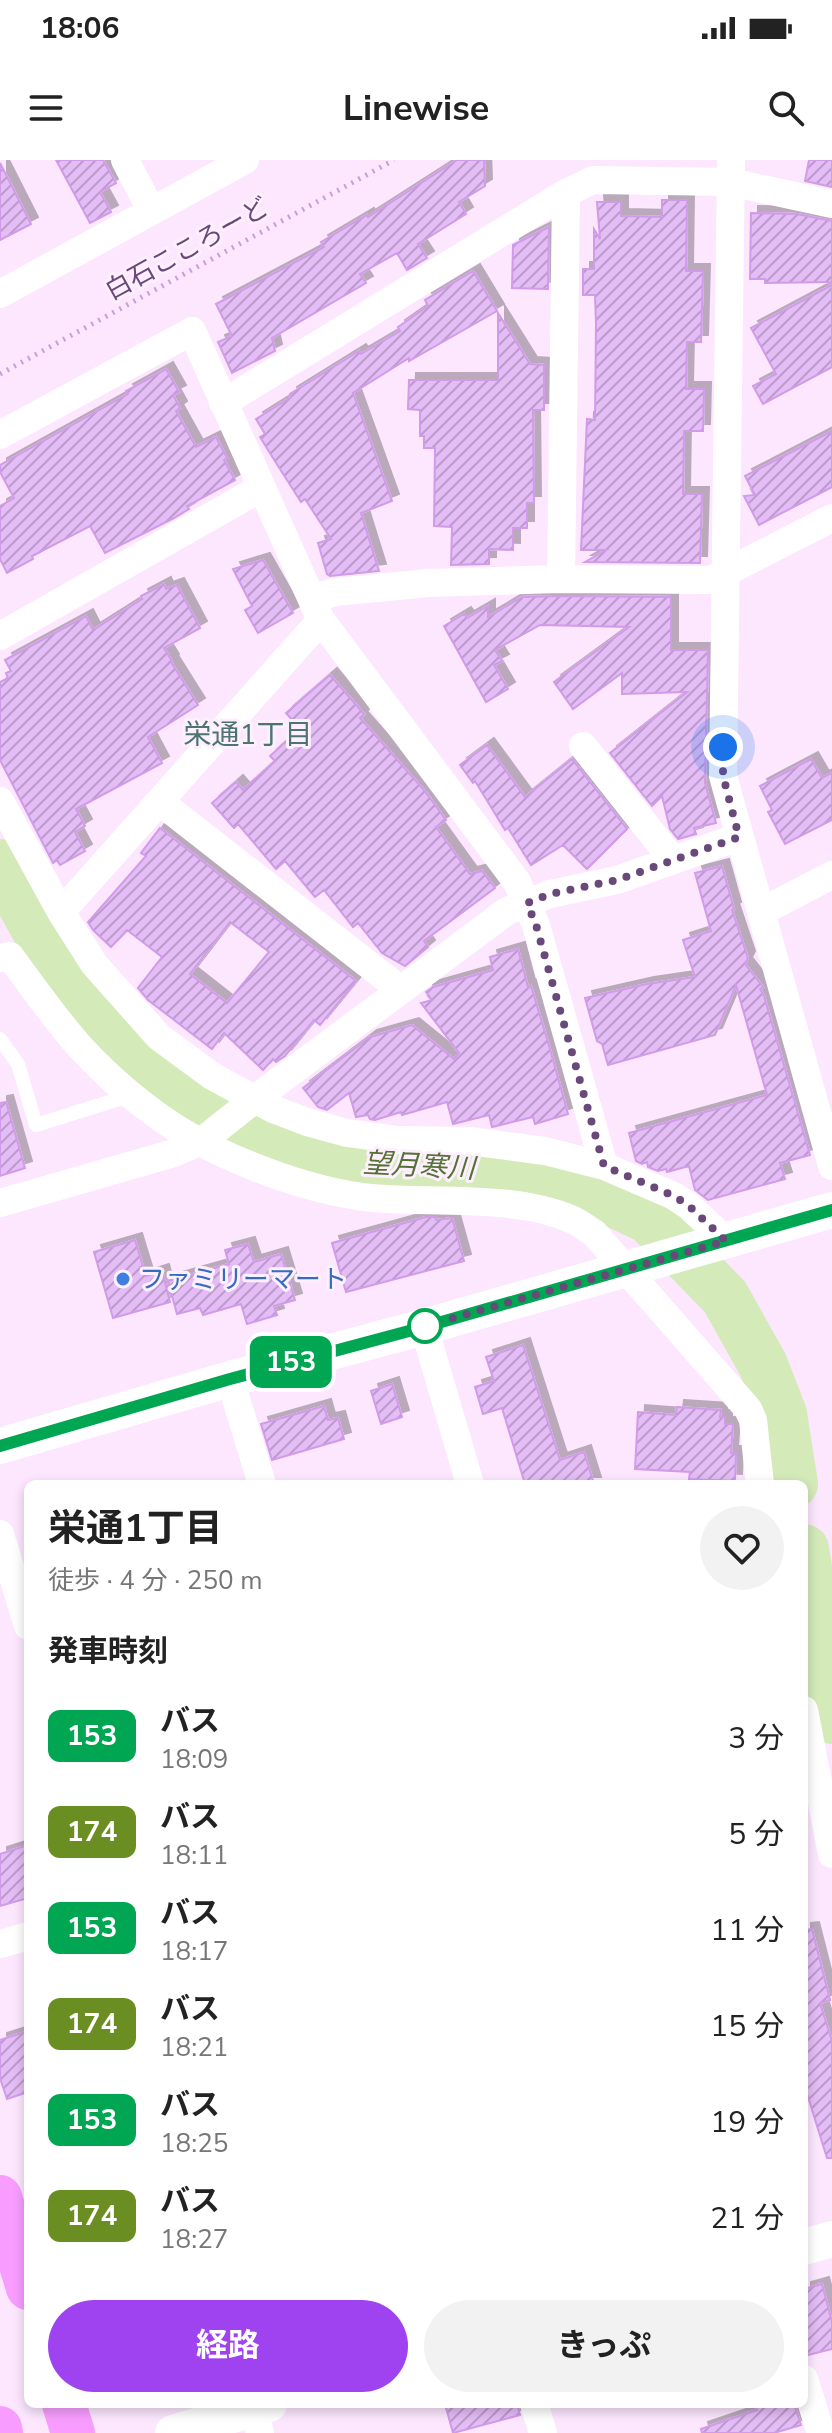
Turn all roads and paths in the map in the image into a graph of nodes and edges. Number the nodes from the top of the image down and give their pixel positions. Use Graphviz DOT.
graph roads {
  1 [pos="125,160"];
  2 [pos="245,160"];
  3 [pos="394,160"];
  4 [pos="731,171"];
  5 [pos="566,193"];
  6 [pos="832,204"];
  7 [pos="151,210"];
  8 [pos="0,294"];
  9 [pos="0,374"];
  10 [pos="223,403"];
  11 [pos="0,435"];
  12 [pos="261,488"];
  13 [pos="832,518"];
  14 [pos="724,574"];
  15 [pos="561,579"];
  16 [pos="316,610"];
  17 [pos="0,636"];
  18 [pos="583,746"];
  19 [pos="0,801"];
  20 [pos="160,802"];
  21 [pos="739,837"];
  22 [pos="673,860"];
  23 [pos="832,875"];
  24 [pos="527,903"];
  25 [pos="61,912"];
  26 [pos="761,912"];
  27 [pos="0,958"];
  28 [pos="401,990"];
  29 [pos="0,1039"];
  30 [pos="132,1095"];
  31 [pos="248,1104"];
  32 [pos="209,1136"];
  33 [pos="604,1166"];
  34 [pos="832,1166"];
  35 [pos="0,1203"];
  36 [pos="832,1210"];
  37 [pos="720,1242"];
  38 [pos="637,1265"];
  39 [pos="424,1327"];
  40 [pos="230,1379"];
  41 [pos="0,1446"];
  42 [pos="261,1480"];
  43 [pos="469,1480"];
  44 [pos="760,1480"];
  45 [pos="0,1534"];
  46 [pos="24,1613"];
  47 [pos="808,1732"];
  48 [pos="832,1854"];
  49 [pos="24,1937"];
  50 [pos="0,1944"];
  51 [pos="0,2197"];
  52 [pos="832,2239"];
  53 [pos="808,2246"];
  54 [pos="24,2275"];
  55 [pos="808,2392"];
  56 [pos="65,2408"];
  57 [pos="535,2408"];
  58 [pos="258,2412"];
  59 [pos="73,2433"];
  60 [pos="173,2433"];
  61 [pos="543,2433"];
  62 [pos="821,2433"];
  1 -- 7 [label="street"];
  2 -- 7 [label="street"];
  3 -- 9 [label="path, 白石こころーど"];
  4 -- 5 [label="street"];
  4 -- 6 [label="street"];
  4 -- 14 [label="street"];
  5 -- 10 [label="street"];
  5 -- 15 [label="street"];
  7 -- 8 [label="street"];
  10 -- 11 [label="street"];
  10 -- 12 [label="street"];
  12 -- 16 [label="street"];
  12 -- 17 [label="street"];
  13 -- 14 [label="street"];
  14 -- 15 [label="street"];
  14 -- 21 [label="street"];
  15 -- 16 [label="street"];
  16 -- 20 [label="street"];
  16 -- 24 [label="street"];
  18 -- 22 [label="street"];
  19 -- 25 [label="street"];
  20 -- 25 [label="street"];
  20 -- 28 [label="street"];
  21 -- 22 [label="street"];
  21 -- 26 [label="street"];
  22 -- 24 [label="street"];
  23 -- 26 [label="street"];
  24 -- 28 [label="street"];
  24 -- 33 [label="street"];
  25 -- 31 [label="street"];
  26 -- 34 [label="street"];
  27 -- 30 [label="street"];
  28 -- 31 [label="street"];
  29 -- 30 [label="lane"];
  30 -- 32 [label="street"];
  31 -- 32 [label="street"];
  31 -- 33 [label="street"];
  32 -- 35 [label="street"];
  32 -- 38 [label="street"];
  33 -- 37 [label="street"];
  36 -- 37 [label="street"];
  37 -- 38 [label="street"];
  38 -- 39 [label="street"];
  38 -- 44 [label="street"];
  39 -- 40 [label="street"];
  39 -- 43 [label="street"];
  40 -- 41 [label="street"];
  40 -- 42 [label="street"];
  45 -- 46 [label="street"];
  47 -- 48 [label="street"];
  49 -- 50 [label="street"];
  51 -- 54 [label="main road"];
  52 -- 53 [label="street"];
  55 -- 62 [label="street"];
  56 -- 59 [label="main road"];
  57 -- 61 [label="street"];
  58 -- 60 [label="street"];
}
